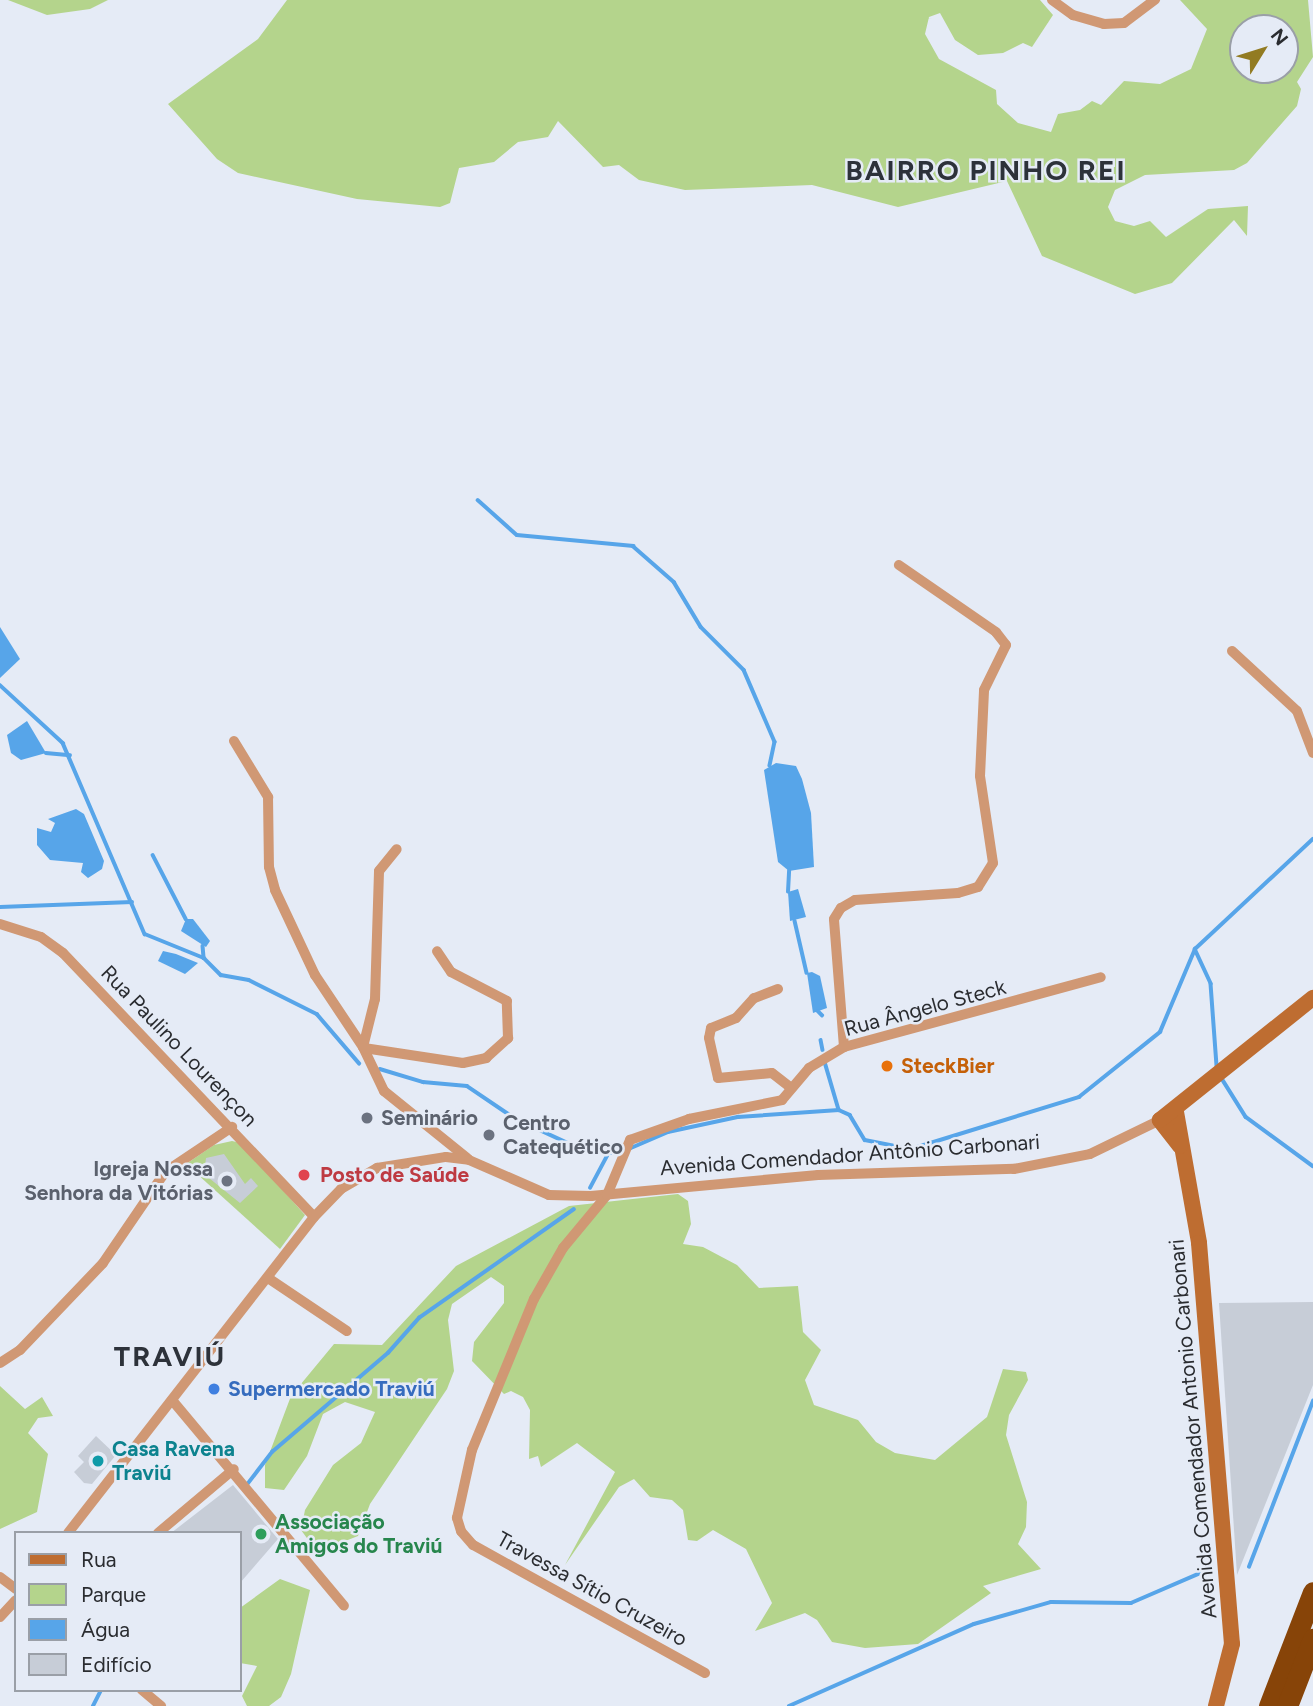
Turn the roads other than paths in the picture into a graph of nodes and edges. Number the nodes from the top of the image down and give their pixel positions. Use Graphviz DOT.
graph roads {
  1 [pos="1052,0"];
  2 [pos="1155,0"];
  3 [pos="899,565"];
  4 [pos="1231,651"];
  5 [pos="234,741"];
  6 [pos="1313,753"];
  7 [pos="397,849"];
  8 [pos="0,924"];
  9 [pos="437,951"];
  10 [pos="1101,977"];
  11 [pos="778,989"];
  12 [pos="1313,998"];
  13 [pos="364,1047"];
  14 [pos="844,1047"];
  15 [pos="791,1088"];
  16 [pos="1176,1112"];
  17 [pos="1160,1120"];
  18 [pos="232,1127"];
  19 [pos="1180,1147"];
  20 [pos="469,1160"];
  21 [pos="607,1195"];
  22 [pos="314,1217"];
  23 [pos="268,1278"];
  24 [pos="347,1331"];
  25 [pos="0,1363"];
  26 [pos="172,1400"];
  27 [pos="234,1469"];
  28 [pos="70,1531"];
  29 [pos="160,1531"];
  30 [pos="1313,1592"];
  31 [pos="14,1602"];
  32 [pos="344,1606"];
  33 [pos="0,1618"];
  34 [pos="1313,1639"];
  35 [pos="705,1673"];
  36 [pos="144,1692"];
  37 [pos="161,1706"];
  38 [pos="1216,1706"];
  39 [pos="1269,1706"];
  40 [pos="1287,1706"];
  1 -- 2 [label="street"];
  3 -- 14 [label="street"];
  4 -- 6 [label="street"];
  5 -- 13 [label="street"];
  7 -- 13 [label="street"];
  8 -- 18 [label="street, Rua Paulino Lourençon"];
  9 -- 13 [label="street"];
  10 -- 14 [label="street, Rua Ângelo Steck"];
  11 -- 15 [label="street"];
  12 -- 16 [label="main road, Avenida Comendador Antônio Carbonari"];
  13 -- 20 [label="street"];
  14 -- 15 [label="street, Rua Ângelo Steck"];
  15 -- 21 [label="street, Rua Ângelo Steck"];
  16 -- 17 [label="main road, Avenida Comendador Antônio Carbonari"];
  16 -- 19 [label="main road, Avenida Comendador Antonio Carbonari"];
  17 -- 19 [label="main road, Avenida Comendador Antonio Carbonari"];
  17 -- 21 [label="street, Avenida Comendador Antônio Carbonari"];
  18 -- 22 [label="street, Rua Paulino Lourençon"];
  18 -- 25 [label="street"];
  19 -- 38 [label="main road, Avenida Comendador Antonio Carbonari"];
  20 -- 21 [label="street, Avenida Comendador Antônio Carbonari"];
  20 -- 22 [label="street, Avenida Comendador Antônio Carbonari"];
  21 -- 35 [label="street, Travessa Sítio Cruzeiro"];
  22 -- 23 [label="street, Avenida Comendador Antônio Carbonari"];
  23 -- 24 [label="street"];
  23 -- 26 [label="street, Avenida Comendador Antônio Carbonari"];
  26 -- 27 [label="street"];
  26 -- 28 [label="street, Avenida Comendador Antônio Carbonari"];
  27 -- 29 [label="street"];
  27 -- 32 [label="street"];
  30 -- 39 [label="highway"];
  31 -- 33 [label="street"];
  34 -- 40 [label="highway"];
  36 -- 37 [label="street"];
}
